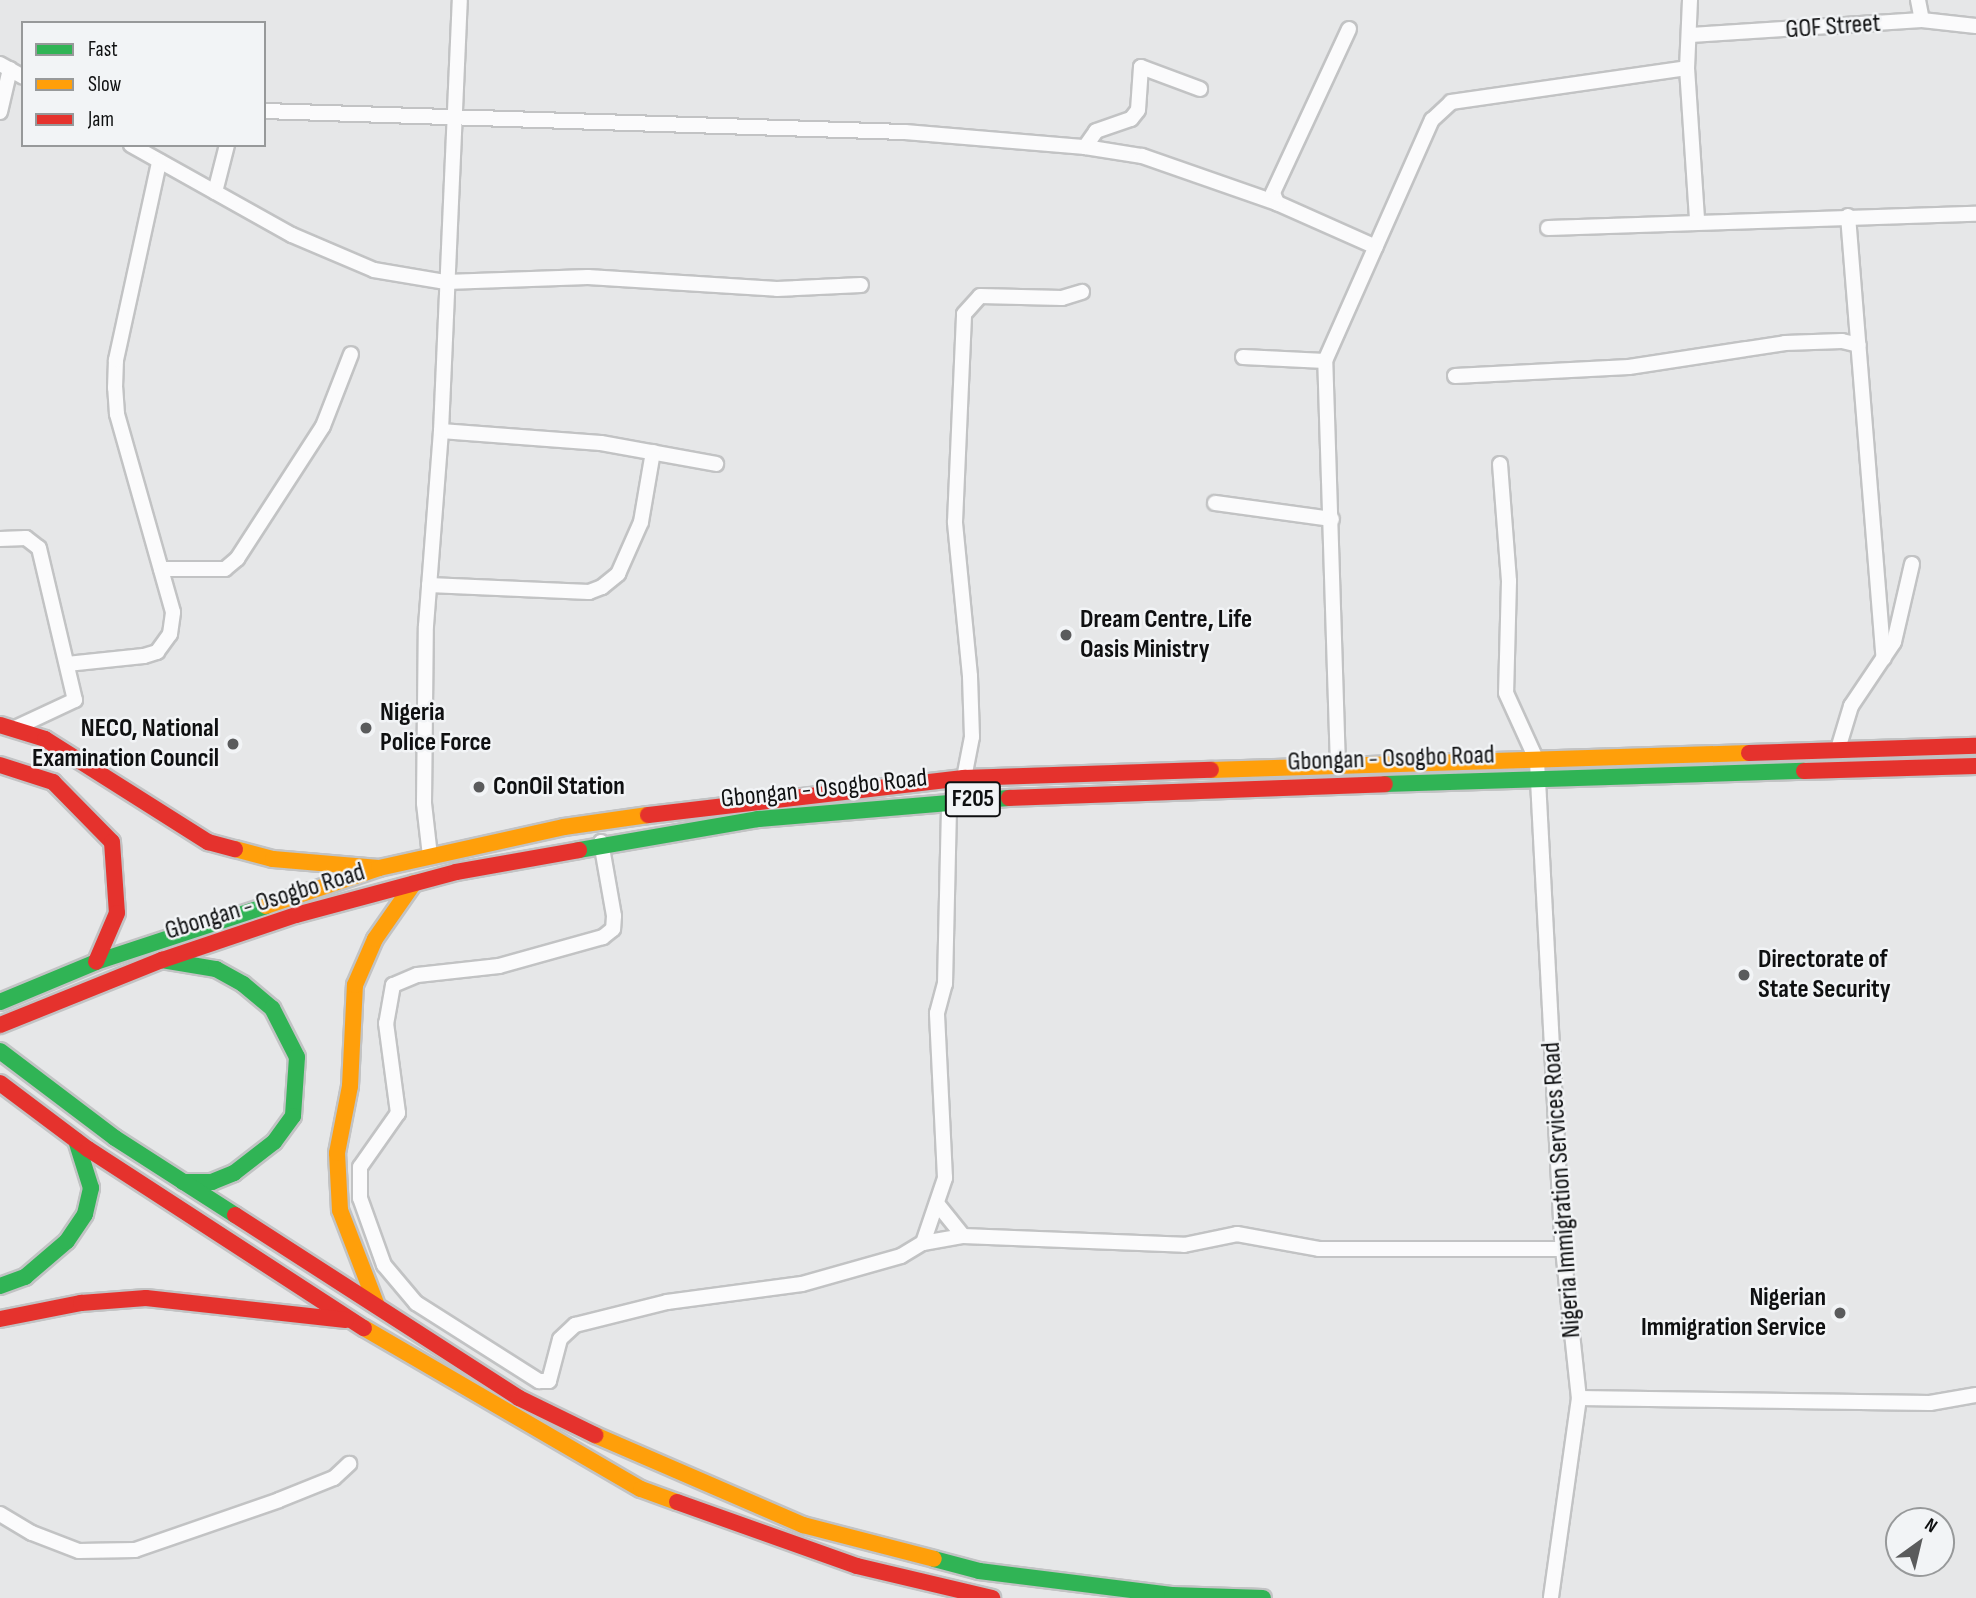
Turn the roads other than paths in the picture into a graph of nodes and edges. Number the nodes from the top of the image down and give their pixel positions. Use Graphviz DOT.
graph roads {
  1 [pos="460,0"];
  2 [pos="1690,0"];
  3 [pos="1918,0"];
  4 [pos="1922,20"];
  5 [pos="1976,26"];
  6 [pos="1349,29"];
  7 [pos="1691,35"];
  8 [pos="5,67"];
  9 [pos="1687,68"];
  10 [pos="21,76"];
  11 [pos="1200,89"];
  12 [pos="266,111"];
  13 [pos="0,112"];
  14 [pos="454,114"];
  15 [pos="134,147"];
  16 [pos="226,147"];
  17 [pos="1084,147"];
  18 [pos="159,162"];
  19 [pos="215,192"];
  20 [pos="1277,203"];
  21 [pos="1976,214"];
  22 [pos="1848,216"];
  23 [pos="1697,220"];
  24 [pos="1548,228"];
  25 [pos="1376,247"];
  26 [pos="446,282"];
  27 [pos="861,285"];
  28 [pos="1082,292"];
  29 [pos="1859,345"];
  30 [pos="351,354"];
  31 [pos="1243,357"];
  32 [pos="1325,361"];
  33 [pos="1455,376"];
  34 [pos="441,431"];
  35 [pos="653,452"];
  36 [pos="716,464"];
  37 [pos="1500,464"];
  38 [pos="1215,503"];
  39 [pos="1332,519"];
  40 [pos="0,539"];
  41 [pos="1912,564"];
  42 [pos="161,569"];
  43 [pos="429,585"];
  44 [pos="1884,660"];
  45 [pos="67,664"];
  46 [pos="0,725"];
  47 [pos="17,727"];
  48 [pos="1976,746"];
  49 [pos="1838,749"];
  50 [pos="1537,761"];
  51 [pos="0,765"];
  52 [pos="1976,766"];
  53 [pos="1338,767"];
  54 [pos="964,778"];
  55 [pos="1538,779"];
  56 [pos="949,801"];
  57 [pos="601,842"];
  58 [pos="430,856"];
  59 [pos="379,868"];
  60 [pos="414,883"];
  61 [pos="162,960"];
  62 [pos="96,962"];
  63 [pos="0,1002"];
  64 [pos="0,1025"];
  65 [pos="0,1051"];
  66 [pos="0,1083"];
  67 [pos="76,1140"];
  68 [pos="183,1182"];
  69 [pos="939,1206"];
  70 [pos="963,1236"];
  71 [pos="923,1243"];
  72 [pos="1563,1249"];
  73 [pos="0,1286"];
  74 [pos="377,1307"];
  75 [pos="0,1319"];
  76 [pos="354,1321"];
  77 [pos="1976,1395"];
  78 [pos="1579,1398"];
  79 [pos="349,1464"];
  80 [pos="0,1514"];
  81 [pos="992,1598"];
  82 [pos="1263,1598"];
  83 [pos="1551,1598"];
  1 -- 14 [label="street"];
  2 -- 7 [label="street"];
  3 -- 4 [label="street"];
  4 -- 5 [label="street, GOF Street"];
  4 -- 7 [label="street, GOF Street"];
  6 -- 20 [label="street"];
  7 -- 9 [label="street"];
  8 -- 10 [label="street"];
  8 -- 13 [label="street"];
  9 -- 23 [label="street"];
  9 -- 25 [label="street"];
  11 -- 17 [label="street"];
  12 -- 14 [label="street"];
  14 -- 17 [label="street"];
  14 -- 26 [label="street"];
  15 -- 18 [label="street"];
  16 -- 19 [label="street"];
  17 -- 20 [label="street"];
  18 -- 19 [label="street"];
  18 -- 42 [label="street"];
  19 -- 26 [label="street"];
  20 -- 25 [label="street"];
  21 -- 22 [label="street"];
  22 -- 23 [label="street"];
  22 -- 29 [label="street"];
  23 -- 24 [label="street"];
  25 -- 32 [label="street"];
  26 -- 27 [label="street"];
  26 -- 34 [label="street"];
  28 -- 54 [label="street"];
  29 -- 33 [label="street"];
  29 -- 44 [label="street"];
  30 -- 42 [label="street"];
  31 -- 32 [label="street"];
  32 -- 39 [label="street"];
  34 -- 35 [label="street"];
  34 -- 43 [label="street"];
  35 -- 36 [label="street"];
  35 -- 43 [label="street"];
  37 -- 50 [label="street"];
  38 -- 39 [label="street"];
  39 -- 53 [label="street"];
  40 -- 45 [label="street"];
  41 -- 44 [label="street"];
  42 -- 45 [label="street"];
  43 -- 58 [label="street"];
  44 -- 49 [label="street"];
  45 -- 47 [label="street"];
  46 -- 47 [label="main road"];
  47 -- 59 [label="main road"];
  48 -- 49 [label="main road, Gbongan - Osogbo Road / F205"];
  49 -- 50 [label="main road, Gbongan - Osogbo Road / F205"];
  50 -- 53 [label="main road, Gbongan - Osogbo Road / F205"];
  50 -- 55 [label="street, Nigeria Immigration Services Road"];
  51 -- 62 [label="main road"];
  52 -- 55 [label="main road, Gbongan - Osogbo Road / F205"];
  53 -- 54 [label="main road, Gbongan - Osogbo Road / F205"];
  54 -- 58 [label="main road, Gbongan - Osogbo Road / F205"];
  55 -- 56 [label="main road, Gbongan - Osogbo Road / F205"];
  55 -- 72 [label="street, Nigeria Immigration Services Road"];
  56 -- 57 [label="main road, Gbongan - Osogbo Road / F205"];
  56 -- 69 [label="street"];
  57 -- 60 [label="main road, Gbongan - Osogbo Road / F205"];
  57 -- 71 [label="street"];
  58 -- 59 [label="main road, Gbongan - Osogbo Road / F205"];
  59 -- 62 [label="main road, Gbongan - Osogbo Road / F205"];
  60 -- 61 [label="main road, Gbongan - Osogbo Road / F205"];
  60 -- 74 [label="main road"];
  61 -- 64 [label="main road, Gbongan - Osogbo Road / F205"];
  61 -- 68 [label="main road"];
  62 -- 63 [label="main road, Gbongan - Osogbo Road / F205"];
  65 -- 68 [label="main road"];
  66 -- 67 [label="main road"];
  67 -- 73 [label="main road"];
  67 -- 76 [label="main road"];
  68 -- 74 [label="main road"];
  69 -- 70 [label="street"];
  69 -- 71 [label="street"];
  70 -- 71 [label="street"];
  70 -- 72 [label="street"];
  72 -- 78 [label="street, Nigeria Immigration Services Road"];
  74 -- 82 [label="main road"];
  75 -- 76 [label="main road"];
  76 -- 81 [label="main road"];
  77 -- 78 [label="street"];
  78 -- 83 [label="street, Nigeria Immigration Services Road"];
  79 -- 80 [label="street"];
}
